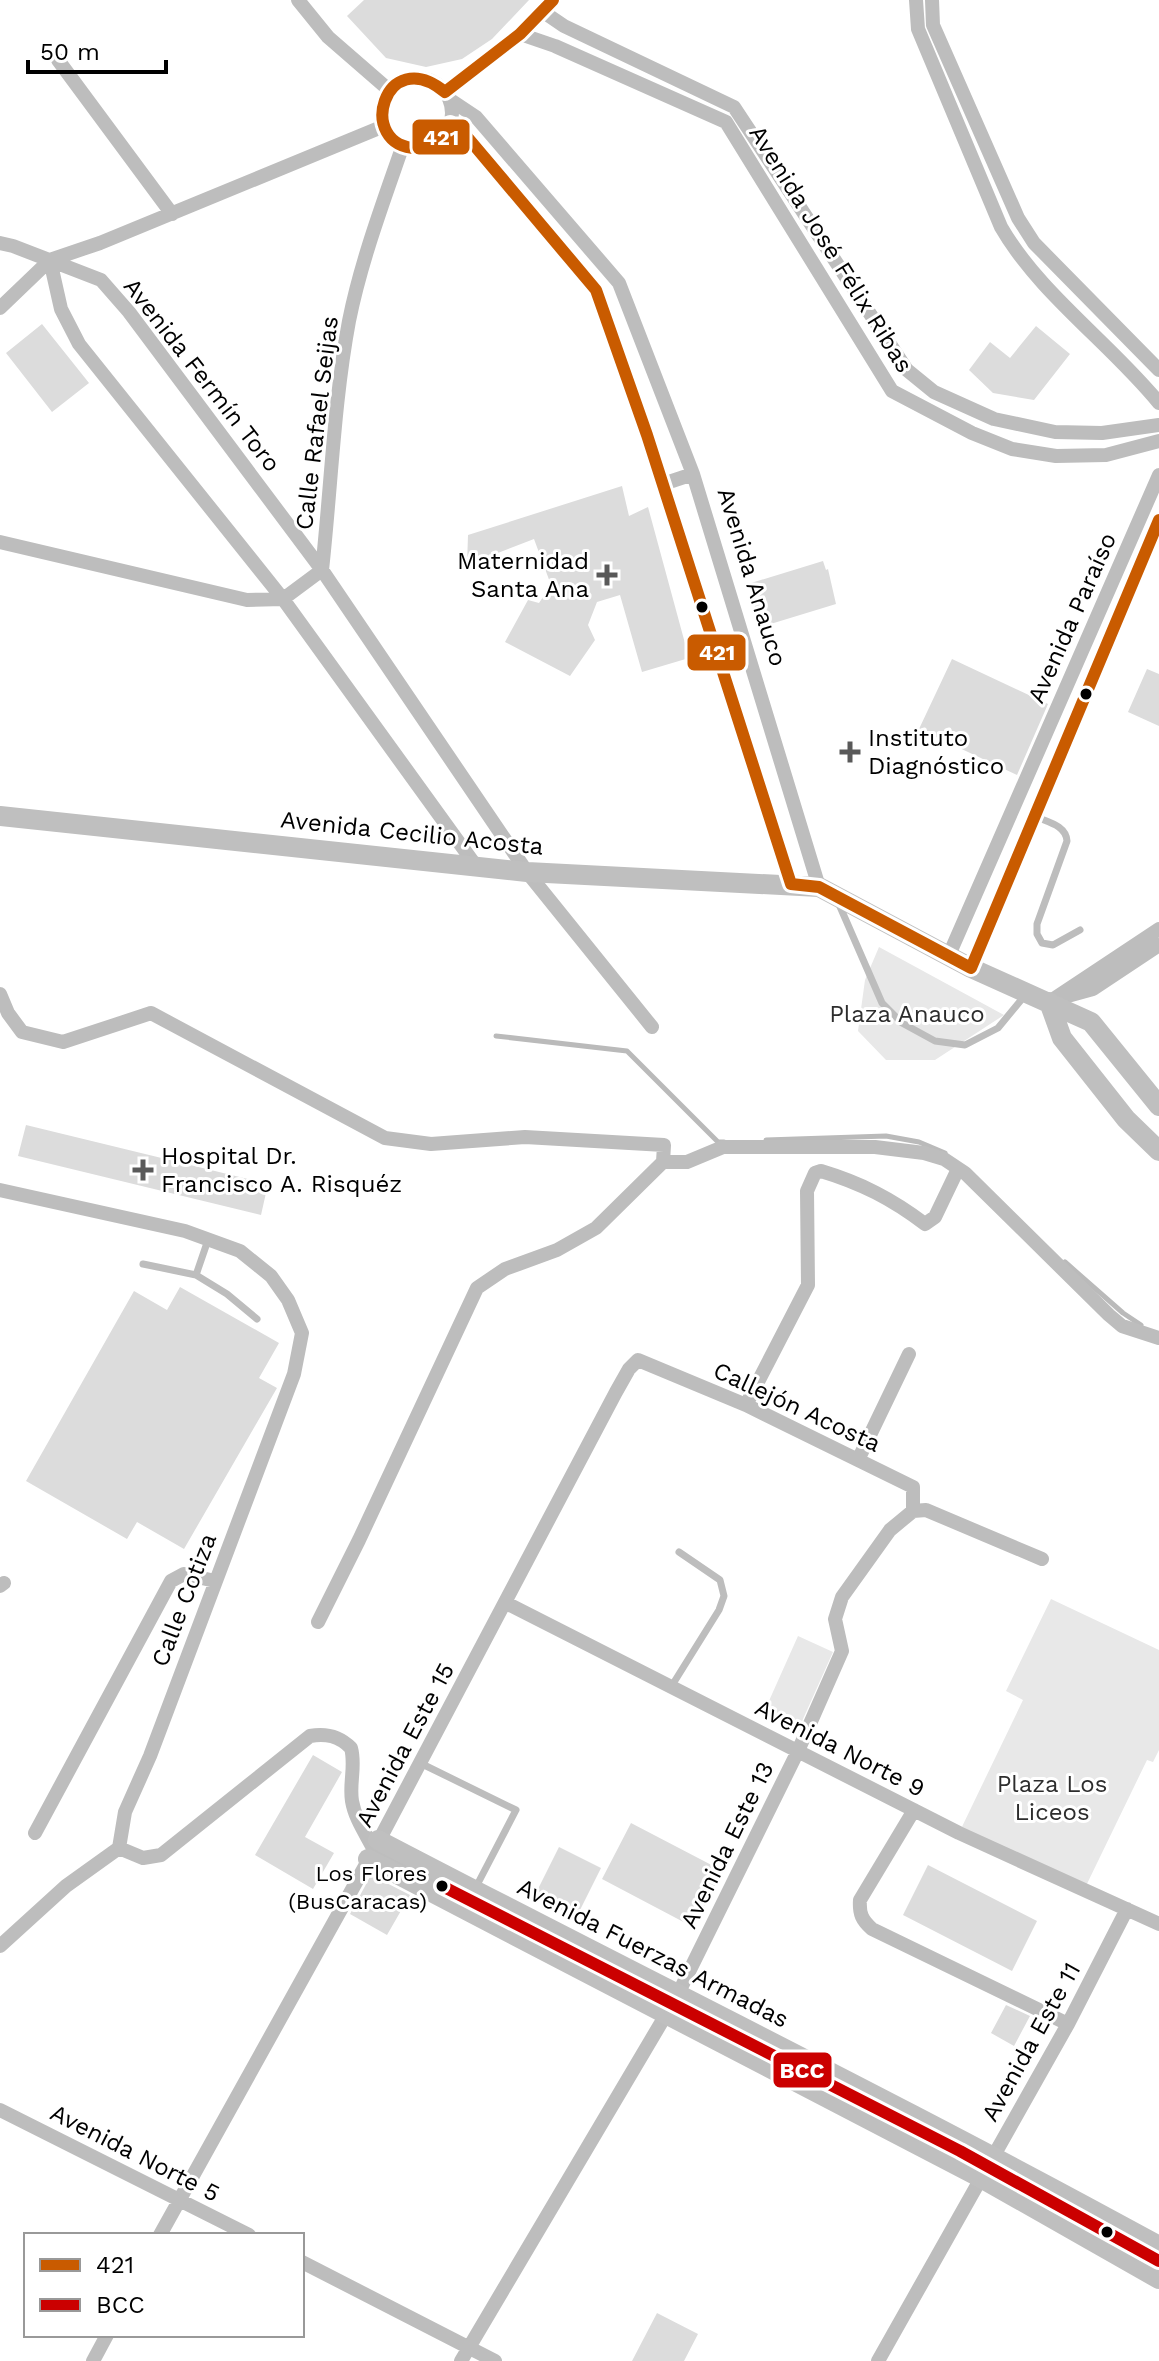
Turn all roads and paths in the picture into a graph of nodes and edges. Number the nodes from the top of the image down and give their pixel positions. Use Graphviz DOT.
graph roads {
  1 [pos="298,0"];
  2 [pos="553,0"];
  3 [pos="916,0"];
  4 [pos="932,0"];
  5 [pos="542,11"];
  6 [pos="520,34"];
  7 [pos="58,60"];
  8 [pos="389,90"];
  9 [pos="447,96"];
  10 [pos="450,124"];
  11 [pos="384,126"];
  12 [pos="403,145"];
  13 [pos="172,214"];
  14 [pos="0,243"];
  15 [pos="50,260"];
  16 [pos="0,308"];
  17 [pos="1159,370"];
  18 [pos="1159,403"];
  19 [pos="1159,426"];
  20 [pos="1159,438"];
  21 [pos="693,474"];
  22 [pos="1159,475"];
  23 [pos="663,484"];
  24 [pos="1159,520"];
  25 [pos="0,542"];
  26 [pos="322,570"];
  27 [pos="283,599"];
  28 [pos="0,816"];
  29 [pos="1034,816"];
  30 [pos="476,866"];
  31 [pos="527,872"];
  32 [pos="791,884"];
  33 [pos="827,891"];
  34 [pos="1159,929"];
  35 [pos="1080,930"];
  36 [pos="1159,945"];
  37 [pos="949,955"];
  38 [pos="971,968"];
  39 [pos="1027,992"];
  40 [pos="0,994"];
  41 [pos="1049,1002"];
  42 [pos="652,1027"];
  43 [pos="1159,1106"];
  44 [pos="1159,1151"];
  45 [pos="663,1162"];
  46 [pos="958,1169"];
  47 [pos="0,1190"];
  48 [pos="208,1240"];
  49 [pos="143,1264"];
  50 [pos="196,1275"];
  51 [pos="257,1319"];
  52 [pos="1159,1338"];
  53 [pos="909,1354"];
  54 [pos="638,1360"];
  55 [pos="746,1405"];
  56 [pos="858,1460"];
  57 [pos="913,1511"];
  58 [pos="679,1552"];
  59 [pos="1042,1559"];
  60 [pos="215,1581"];
  61 [pos="506,1603"];
  62 [pos="318,1622"];
  63 [pos="671,1687"];
  64 [pos="798,1751"];
  65 [pos="420,1763"];
  66 [pos="914,1810"];
  67 [pos="35,1833"];
  68 [pos="119,1848"];
  69 [pos="374,1849"];
  70 [pos="472,1895"];
  71 [pos="1127,1909"];
  72 [pos="1159,1923"];
  73 [pos="0,1946"];
  74 [pos="671,2005"];
  75 [pos="1068,2024"];
  76 [pos="0,2110"];
  77 [pos="988,2166"];
  78 [pos="179,2199"];
  79 [pos="161,2233"];
  80 [pos="245,2233"];
  81 [pos="1159,2246"];
  82 [pos="1159,2261"];
  83 [pos="304,2263"];
  84 [pos="1159,2279"];
  85 [pos="106,2337"];
  86 [pos="469,2347"];
  87 [pos="93,2361"];
  88 [pos="461,2361"];
  89 [pos="495,2361"];
  90 [pos="878,2361"];
  1 -- 8 [label="street"];
  2 -- 5 [label="street"];
  3 -- 18 [label="street"];
  4 -- 17 [label="street"];
  5 -- 6 [label="street"];
  5 -- 19 [label="street, Avenida José Félix Ribas"];
  6 -- 9 [label="street"];
  6 -- 20 [label="street, Avenida José Félix Ribas"];
  7 -- 13 [label="street"];
  8 -- 9 [label="street"];
  8 -- 11 [label="street"];
  9 -- 10 [label="street"];
  9 -- 21 [label="street, Avenida Anauco"];
  10 -- 12 [label="street"];
  10 -- 23 [label="street"];
  11 -- 12 [label="street"];
  11 -- 13 [label="street"];
  12 -- 26 [label="street, Calle Rafael Seijas"];
  13 -- 15 [label="street"];
  14 -- 15 [label="street, Avenida Fermín Toro"];
  15 -- 16 [label="street"];
  15 -- 26 [label="street, Avenida Fermín Toro"];
  15 -- 27 [label="street"];
  19 -- 20 [label="street"];
  21 -- 23 [label="street"];
  21 -- 33 [label="street, Avenida Anauco"];
  22 -- 37 [label="street, Avenida Paraíso"];
  23 -- 32 [label="street"];
  24 -- 29 [label="street, Avenida Paraíso"];
  25 -- 27 [label="street"];
  26 -- 27 [label="street"];
  26 -- 31 [label="street, Avenida Fermín Toro"];
  27 -- 30 [label="street"];
  28 -- 30 [label="main road, Avenida Cecilio Acosta"];
  29 -- 35 [label="lane"];
  29 -- 38 [label="street, Avenida Paraíso"];
  30 -- 31 [label="main road, Avenida Cecilio Acosta"];
  31 -- 32 [label="main road, Avenida Cecilio Acosta"];
  31 -- 42 [label="street, Avenida Fermín Toro"];
  32 -- 33 [label="main road, Avenida Cecilio Acosta"];
  33 -- 37 [label="main road"];
  33 -- 39 [label="lane"];
  34 -- 41 [label="street"];
  36 -- 41 [label="street"];
  37 -- 38 [label="main road"];
  38 -- 39 [label="main road"];
  39 -- 41 [label="main road"];
  40 -- 45 [label="street"];
  41 -- 43 [label="main road"];
  41 -- 44 [label="main road"];
  45 -- 46 [label="street"];
  45 -- 62 [label="street"];
  46 -- 52 [label="street"];
  46 -- 55 [label="street"];
  47 -- 48 [label="street, Calle Cotiza"];
  48 -- 50 [label="lane"];
  48 -- 60 [label="street, Calle Cotiza"];
  49 -- 50 [label="lane"];
  50 -- 51 [label="lane"];
  53 -- 56 [label="street"];
  54 -- 55 [label="street, Callejón Acosta"];
  54 -- 61 [label="street, Avenida Este 15"];
  55 -- 56 [label="street, Callejón Acosta"];
  56 -- 57 [label="street, Callejón Acosta"];
  57 -- 59 [label="street"];
  57 -- 64 [label="street, Avenida Este 13"];
  58 -- 63 [label="lane"];
  60 -- 67 [label="street"];
  60 -- 68 [label="street, Calle Cotiza"];
  61 -- 63 [label="street, Avenida Norte 9"];
  61 -- 65 [label="street, Avenida Este 15"];
  63 -- 64 [label="street, Avenida Norte 9"];
  64 -- 66 [label="street, Avenida Norte 9"];
  64 -- 74 [label="street, Avenida Este 13"];
  65 -- 69 [label="street, Avenida Este 15"];
  65 -- 70 [label="lane"];
  66 -- 71 [label="street, Avenida Norte 9"];
  66 -- 75 [label="street"];
  68 -- 69 [label="street"];
  68 -- 73 [label="street"];
  69 -- 70 [label="main road, Avenida Fuerzas Armadas"];
  69 -- 74 [label="main road, Avenida Fuerzas Armadas"];
  69 -- 78 [label="street, Avenida Este 15"];
  70 -- 74 [label="main road, Avenida Fuerzas Armadas"];
  71 -- 72 [label="street, Avenida Norte 9"];
  71 -- 75 [label="street, Avenida Este 11"];
  74 -- 77 [label="main road, Avenida Fuerzas Armadas"];
  74 -- 86 [label="street, Avenida Este 13"];
  75 -- 77 [label="street, Avenida Este 11"];
  76 -- 78 [label="street, Avenida Norte 5"];
  77 -- 81 [label="main road, Avenida Fuerzas Armadas"];
  77 -- 82 [label="lane"];
  77 -- 84 [label="main road, Avenida Fuerzas Armadas"];
  77 -- 90 [label="street, Avenida Este 11"];
  78 -- 79 [label="street, Avenida Este 15"];
  78 -- 80 [label="street, Avenida Norte 5"];
  83 -- 86 [label="street"];
  85 -- 87 [label="street"];
  86 -- 88 [label="street, Avenida Este 13"];
  86 -- 89 [label="street"];
}
